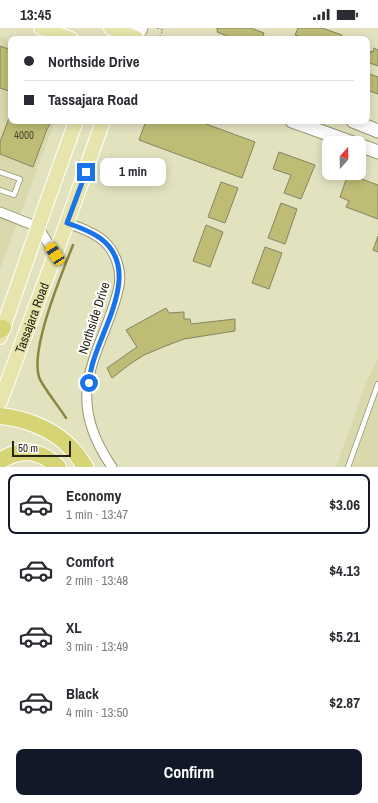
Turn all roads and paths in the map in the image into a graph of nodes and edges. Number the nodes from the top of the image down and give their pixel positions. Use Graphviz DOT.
graph roads {
  1 [pos="41,28"];
  2 [pos="111,28"];
  3 [pos="157,28"];
  4 [pos="63,36"];
  5 [pos="138,36"];
  6 [pos="160,36"];
  7 [pos="75,124"];
  8 [pos="103,124"];
  9 [pos="300,124"];
  10 [pos="360,124"];
  11 [pos="378,131"];
  12 [pos="334,136"];
  13 [pos="366,148"];
  14 [pos="378,152"];
  15 [pos="0,172"];
  16 [pos="0,190"];
  17 [pos="0,212"];
  18 [pos="67,223"];
  19 [pos="38,227"];
  20 [pos="55,254"];
  21 [pos="1,332"];
  22 [pos="378,384"];
  23 [pos="0,402"];
  24 [pos="0,416"];
  25 [pos="0,462"];
  26 [pos="58,467"];
  27 [pos="85,467"];
  28 [pos="112,467"];
  29 [pos="348,467"];
  1 -- 4 [label="main road"];
  2 -- 5 [label="main road"];
  3 -- 6 [label="path"];
  7 -- 19 [label="main road, Tassajara Road"];
  8 -- 18 [label="main road, Tassajara Road"];
  9 -- 12 [label="main road"];
  10 -- 11 [label="main road"];
  13 -- 14 [label="main road"];
  15 -- 16 [label="lane"];
  17 -- 19 [label="street"];
  18 -- 20 [label="main road, Tassajara Road"];
  18 -- 28 [label="street, Northside Drive"];
  19 -- 20 [label="street"];
  19 -- 21 [label="main road, Tassajara Road"];
  20 -- 23 [label="main road, Tassajara Road"];
  22 -- 29 [label="lane"];
  24 -- 27 [label="highway"];
  25 -- 26 [label="highway"];
}
